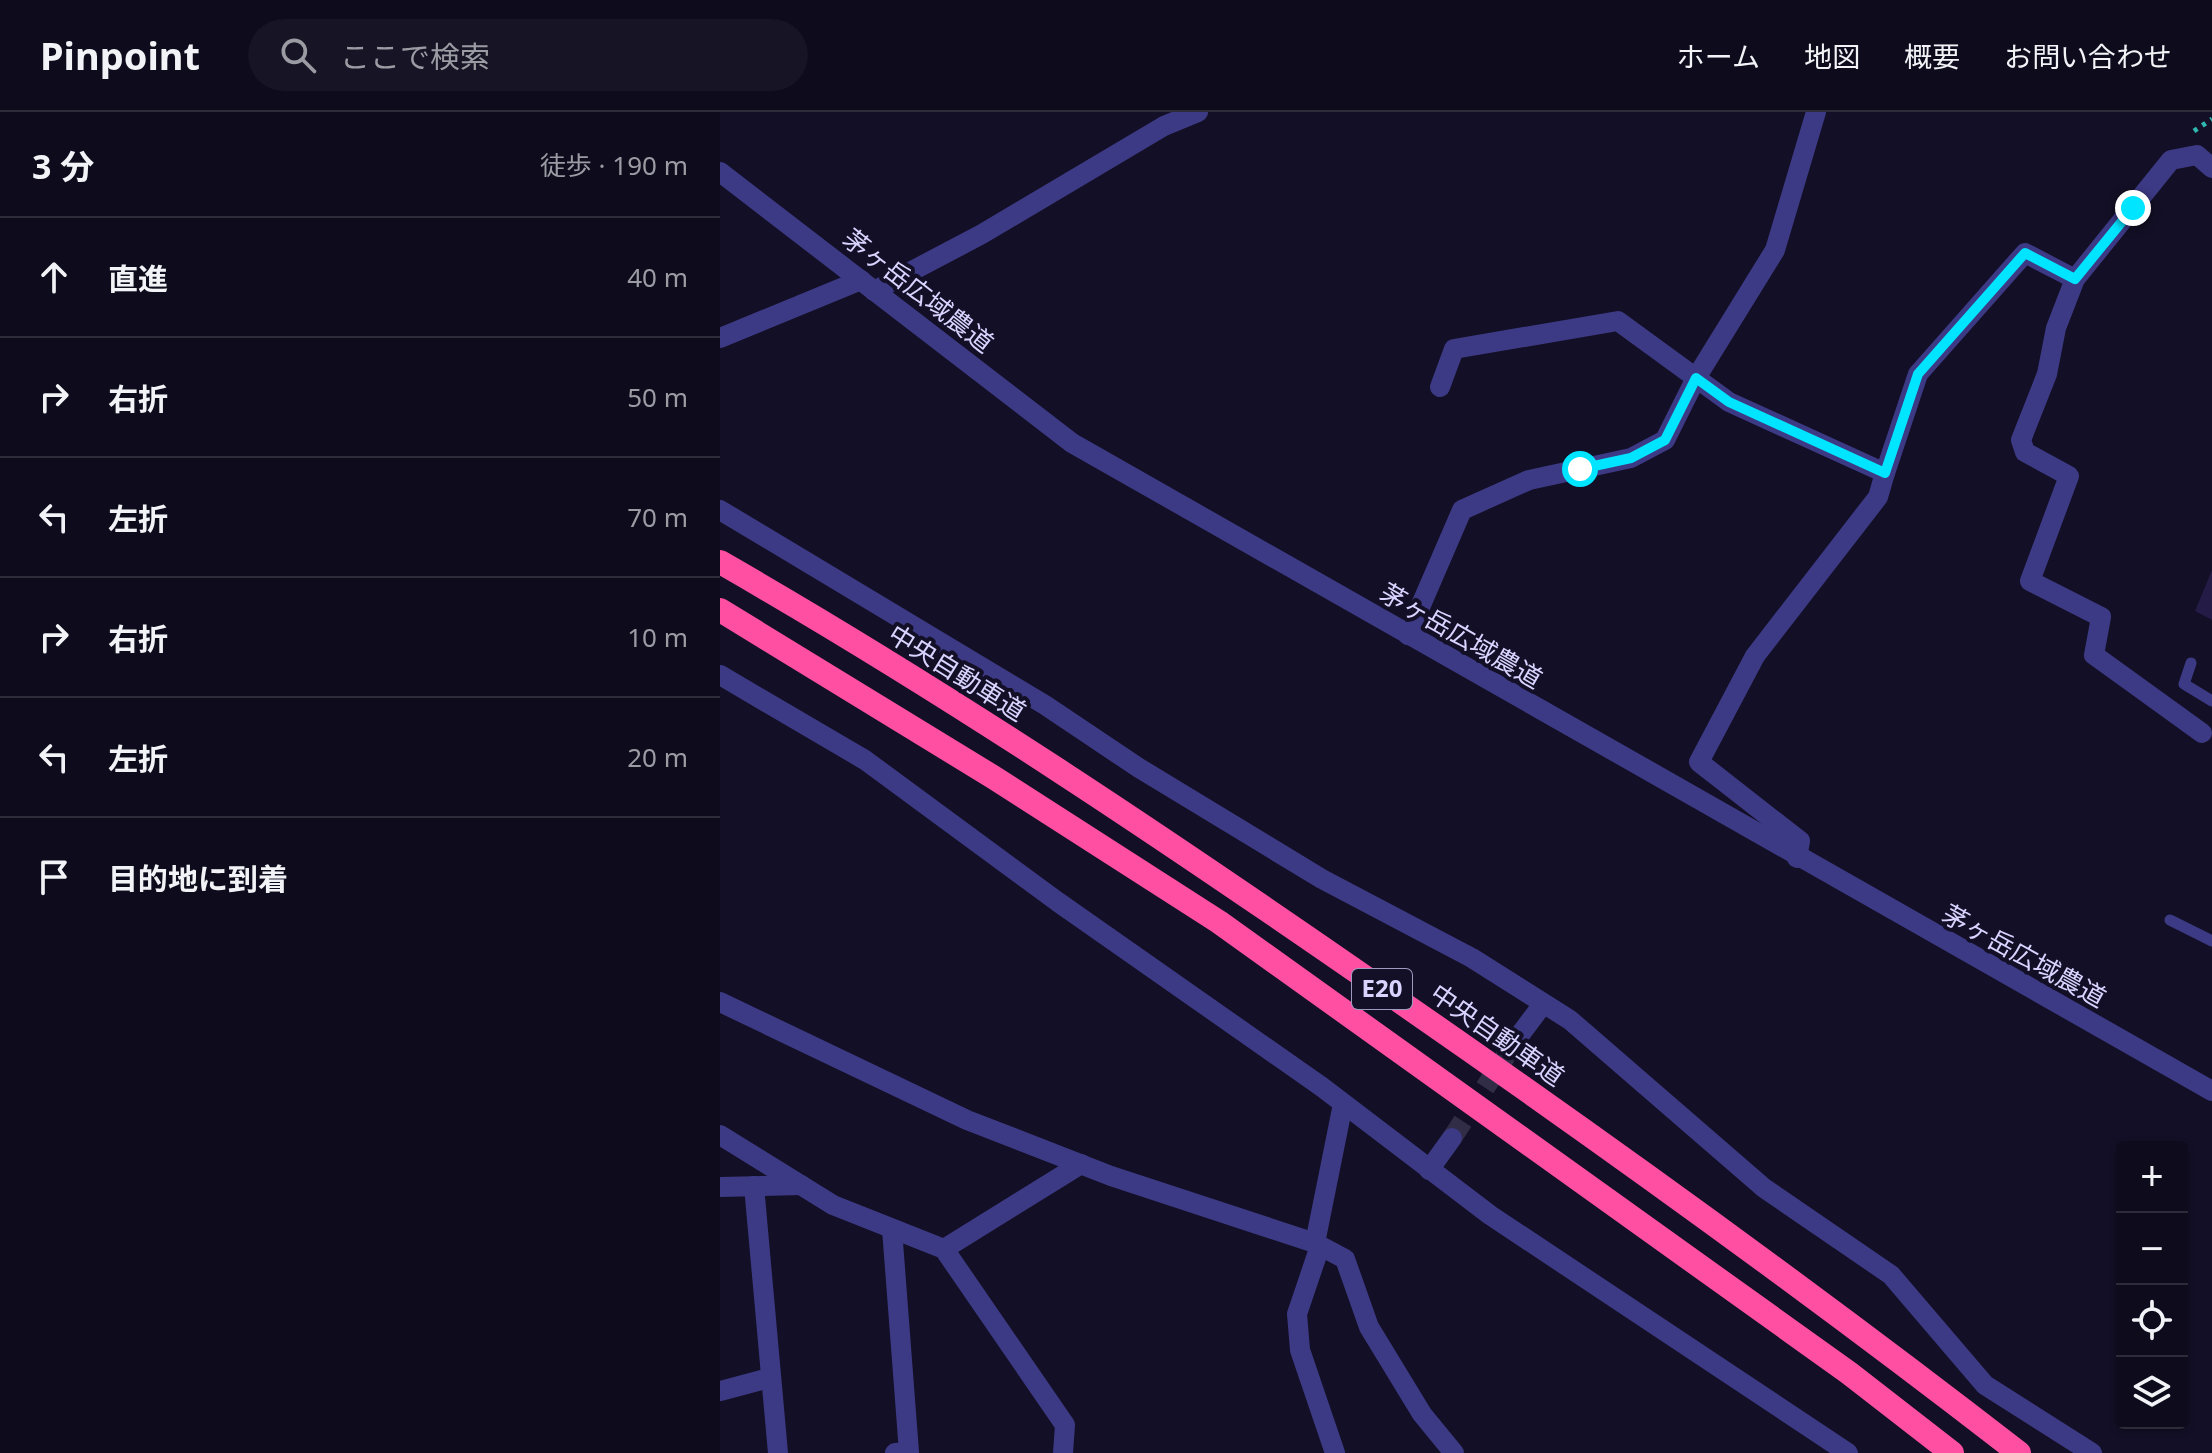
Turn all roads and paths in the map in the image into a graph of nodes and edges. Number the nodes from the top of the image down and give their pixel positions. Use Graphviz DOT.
graph roads {
  1 [pos="1198,112"];
  2 [pos="1816,112"];
  3 [pos="2212,168"];
  4 [pos="720,172"];
  5 [pos="2075,279"];
  6 [pos="868,285"];
  7 [pos="720,338"];
  8 [pos="1696,378"];
  9 [pos="1440,387"];
  10 [pos="1885,473"];
  11 [pos="720,510"];
  12 [pos="720,562"];
  13 [pos="720,610"];
  14 [pos="1408,635"];
  15 [pos="2191,663"];
  16 [pos="720,675"];
  17 [pos="2212,701"];
  18 [pos="2202,733"];
  19 [pos="1797,858"];
  20 [pos="2170,920"];
  21 [pos="2212,941"];
  22 [pos="720,1002"];
  23 [pos="1543,1004"];
  24 [pos="1519,1036"];
  25 [pos="2212,1091"];
  26 [pos="1343,1104"];
  27 [pos="720,1135"];
  28 [pos="1452,1138"];
  29 [pos="1081,1164"];
  30 [pos="1429,1170"];
  31 [pos="801,1185"];
  32 [pos="754,1186"];
  33 [pos="720,1187"];
  34 [pos="892,1229"];
  35 [pos="1318,1245"];
  36 [pos="944,1249"];
  37 [pos="769,1378"];
  38 [pos="720,1391"];
  39 [pos="778,1453"];
  40 [pos="895,1453"];
  41 [pos="1063,1453"];
  42 [pos="1335,1453"];
  43 [pos="1454,1453"];
  44 [pos="1848,1453"];
  45 [pos="1952,1453"];
  46 [pos="2019,1453"];
  47 [pos="2092,1453"];
  1 -- 6 [label="street"];
  2 -- 8 [label="street"];
  3 -- 5 [label="street"];
  4 -- 6 [label="street, 茅ヶ岳広域農道"];
  5 -- 10 [label="street"];
  5 -- 18 [label="street"];
  6 -- 7 [label="street"];
  6 -- 14 [label="street, 茅ヶ岳広域農道"];
  8 -- 9 [label="street"];
  8 -- 10 [label="street"];
  8 -- 14 [label="street"];
  10 -- 19 [label="street"];
  11 -- 23 [label="street"];
  12 -- 46 [label="highway, 中央自動車道 / E20"];
  13 -- 45 [label="highway, E20"];
  14 -- 19 [label="street, 茅ヶ岳広域農道"];
  15 -- 17 [label="lane"];
  16 -- 26 [label="street"];
  19 -- 25 [label="street, 茅ヶ岳広域農道"];
  20 -- 21 [label="lane"];
  22 -- 29 [label="street"];
  23 -- 24 [label="street"];
  23 -- 47 [label="street"];
  26 -- 30 [label="street"];
  26 -- 35 [label="street"];
  27 -- 31 [label="street"];
  28 -- 30 [label="street"];
  29 -- 35 [label="street"];
  29 -- 36 [label="street"];
  30 -- 44 [label="street"];
  31 -- 32 [label="street"];
  31 -- 34 [label="street"];
  32 -- 33 [label="street"];
  32 -- 37 [label="street"];
  34 -- 36 [label="street"];
  34 -- 40 [label="street"];
  35 -- 42 [label="street"];
  35 -- 43 [label="street"];
  36 -- 41 [label="street"];
  37 -- 38 [label="street"];
  37 -- 39 [label="street"];
}
